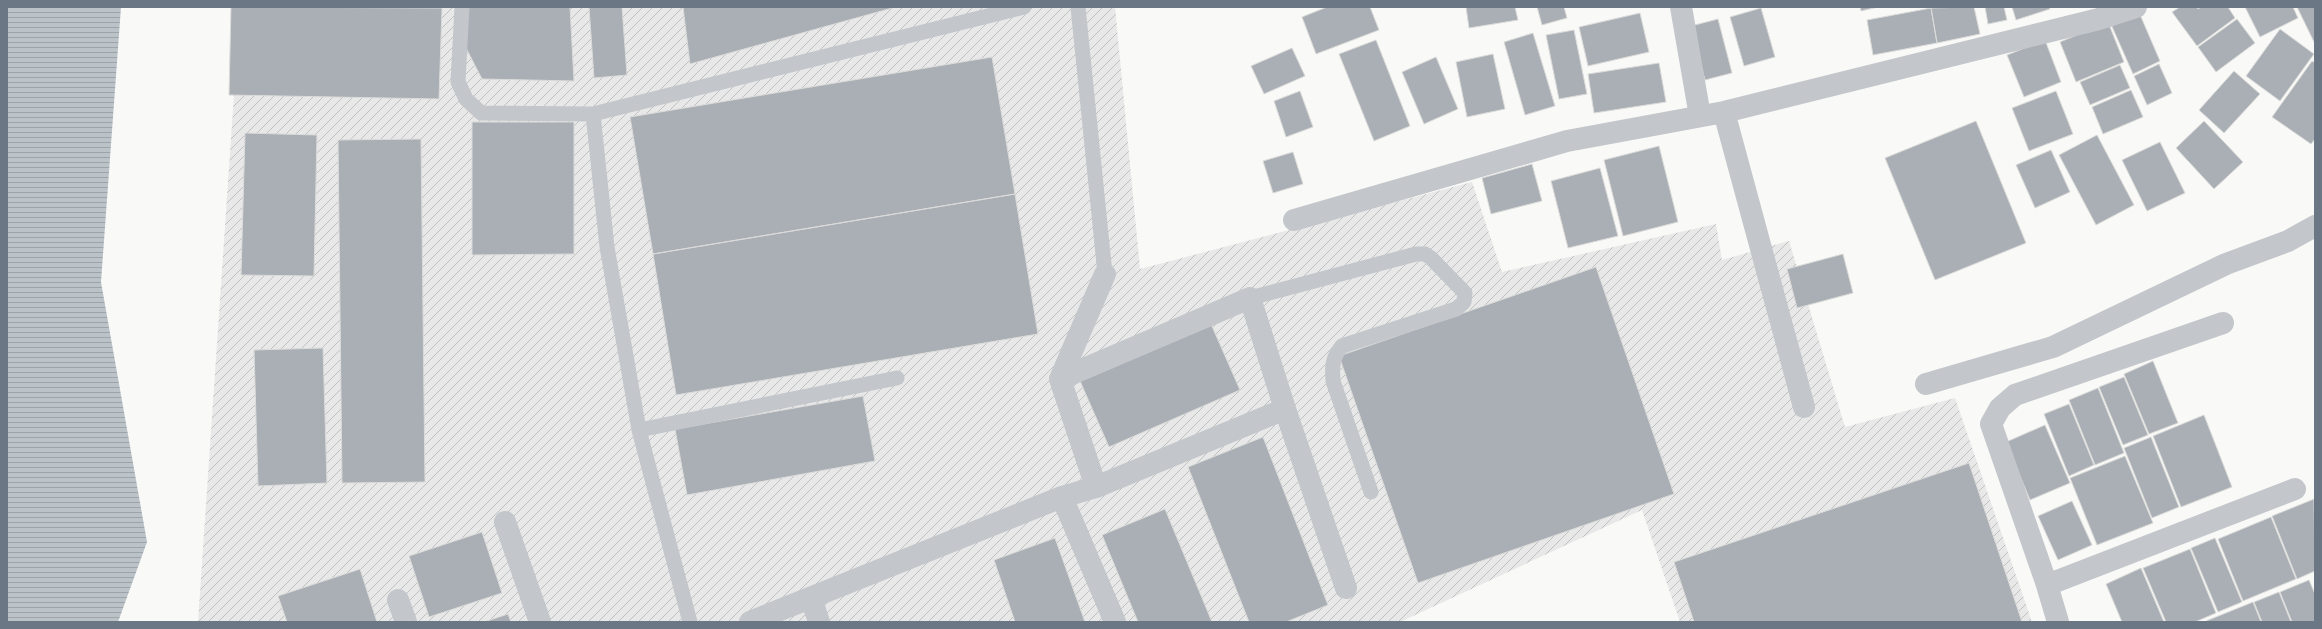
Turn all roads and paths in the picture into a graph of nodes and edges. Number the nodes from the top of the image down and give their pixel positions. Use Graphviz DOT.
graph roads {
  1 [pos="462,7"];
  2 [pos="1024,7"];
  3 [pos="1078,7"];
  4 [pos="1681,7"];
  5 [pos="2136,7"];
  6 [pos="1724,112"];
  7 [pos="593,114"];
  8 [pos="1700,116"];
  9 [pos="1294,220"];
  10 [pos="2315,226"];
  11 [pos="1105,274"];
  12 [pos="1250,298"];
  13 [pos="2223,323"];
  14 [pos="897,378"];
  15 [pos="1060,379"];
  16 [pos="1926,384"];
  17 [pos="1804,407"];
  18 [pos="1285,409"];
  19 [pos="639,430"];
  20 [pos="1096,487"];
  21 [pos="2295,489"];
  22 [pos="1371,492"];
  23 [pos="1062,498"];
  24 [pos="506,522"];
  25 [pos="2047,585"];
  26 [pos="1346,588"];
  27 [pos="811,598"];
  28 [pos="398,600"];
  29 [pos="406,622"];
  30 [pos="540,622"];
  31 [pos="690,622"];
  32 [pos="750,622"];
  33 [pos="819,622"];
  34 [pos="1114,622"];
  35 [pos="2058,622"];
  1 -- 7 [label="lane"];
  2 -- 7 [label="lane"];
  3 -- 11 [label="lane"];
  4 -- 8 [label="street"];
  5 -- 6 [label="street"];
  6 -- 8 [label="street"];
  6 -- 17 [label="street"];
  7 -- 19 [label="lane"];
  8 -- 9 [label="street"];
  10 -- 16 [label="street"];
  11 -- 15 [label="street"];
  12 -- 15 [label="street"];
  12 -- 18 [label="street"];
  12 -- 22 [label="lane"];
  13 -- 25 [label="street"];
  14 -- 19 [label="lane"];
  15 -- 20 [label="street"];
  18 -- 20 [label="street"];
  18 -- 26 [label="street"];
  19 -- 31 [label="lane"];
  20 -- 23 [label="street"];
  21 -- 25 [label="street"];
  23 -- 27 [label="street"];
  23 -- 34 [label="street"];
  24 -- 30 [label="street"];
  25 -- 35 [label="street"];
  27 -- 32 [label="street"];
  27 -- 33 [label="street"];
  28 -- 29 [label="street"];
}
